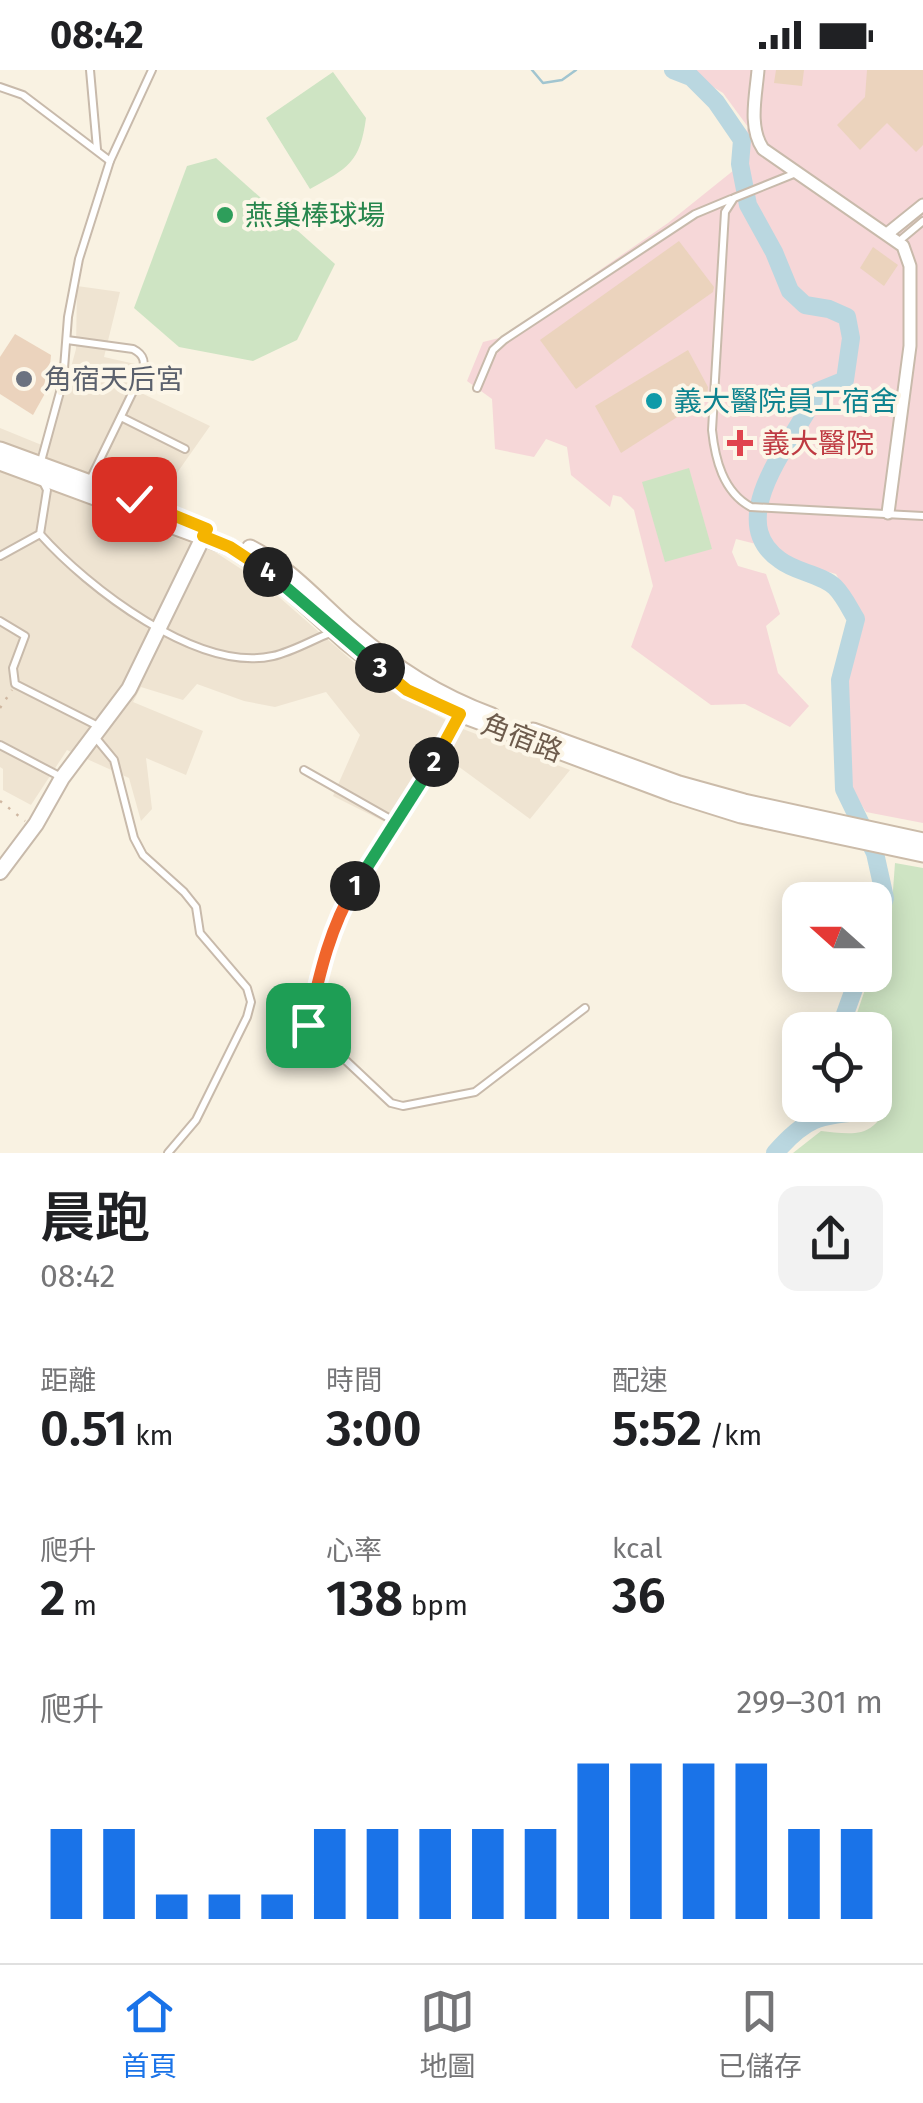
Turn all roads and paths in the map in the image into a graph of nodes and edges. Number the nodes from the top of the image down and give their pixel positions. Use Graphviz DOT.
graph roads {
  1 [pos="90,70"];
  2 [pos="152,70"];
  3 [pos="758,70"];
  4 [pos="0,87"];
  5 [pos="97,150"];
  6 [pos="110,161"];
  7 [pos="796,174"];
  8 [pos="734,198"];
  9 [pos="923,205"];
  10 [pos="923,221"];
  11 [pos="887,234"];
  12 [pos="898,242"];
  13 [pos="66,340"];
  14 [pos="476,388"];
  15 [pos="121,417"];
  16 [pos="185,449"];
  17 [pos="0,450"];
  18 [pos="0,462"];
  19 [pos="40,471"];
  20 [pos="86,488"];
  21 [pos="888,513"];
  22 [pos="923,516"];
  23 [pos="205,532"];
  24 [pos="40,534"];
  25 [pos="0,556"];
  26 [pos="0,621"];
  27 [pos="339,627"];
  28 [pos="158,630"];
  29 [pos="15,684"];
  30 [pos="0,708"];
  31 [pos="460,714"];
  32 [pos="98,732"];
  33 [pos="0,745"];
  34 [pos="304,770"];
  35 [pos="62,778"];
  36 [pos="0,801"];
  37 [pos="394,820"];
  38 [pos="36,824"];
  39 [pos="841,833"];
  40 [pos="923,841"];
  41 [pos="923,854"];
  42 [pos="0,872"];
  43 [pos="585,1008"];
  44 [pos="168,1153"];
  1 -- 5 [label="lane"];
  2 -- 6 [label="lane"];
  3 -- 7 [label="street"];
  4 -- 5 [label="lane"];
  5 -- 6 [label="lane"];
  6 -- 13 [label="lane"];
  7 -- 8 [label="lane"];
  7 -- 11 [label="street"];
  8 -- 14 [label="lane"];
  8 -- 21 [label="lane"];
  9 -- 11 [label="street"];
  10 -- 12 [label="lane"];
  11 -- 12 [label="street"];
  12 -- 21 [label="street"];
  13 -- 15 [label="lane"];
  13 -- 19 [label="lane"];
  15 -- 16 [label="lane"];
  15 -- 20 [label="lane"];
  17 -- 19 [label="main road, 角宿路"];
  18 -- 19 [label="main road, 角宿路"];
  19 -- 20 [label="main road, 角宿路"];
  19 -- 24 [label="lane"];
  20 -- 23 [label="main road, 角宿路"];
  21 -- 22 [label="lane"];
  23 -- 27 [label="main road, 角宿路"];
  23 -- 28 [label="street"];
  24 -- 25 [label="lane"];
  24 -- 28 [label="lane"];
  26 -- 29 [label="lane"];
  27 -- 28 [label="lane"];
  27 -- 31 [label="main road, 角宿路"];
  27 -- 39 [label="main road, 角宿路"];
  28 -- 32 [label="street"];
  29 -- 30 [label="path"];
  29 -- 32 [label="lane"];
  31 -- 37 [label="lane"];
  31 -- 39 [label="main road, 角宿路"];
  32 -- 35 [label="street"];
  32 -- 44 [label="lane"];
  33 -- 35 [label="lane"];
  34 -- 37 [label="lane"];
  35 -- 38 [label="street"];
  36 -- 38 [label="path"];
  37 -- 43 [label="lane"];
  38 -- 42 [label="street"];
  39 -- 40 [label="main road, 角宿路"];
  39 -- 41 [label="main road, 角宿路"];
}
